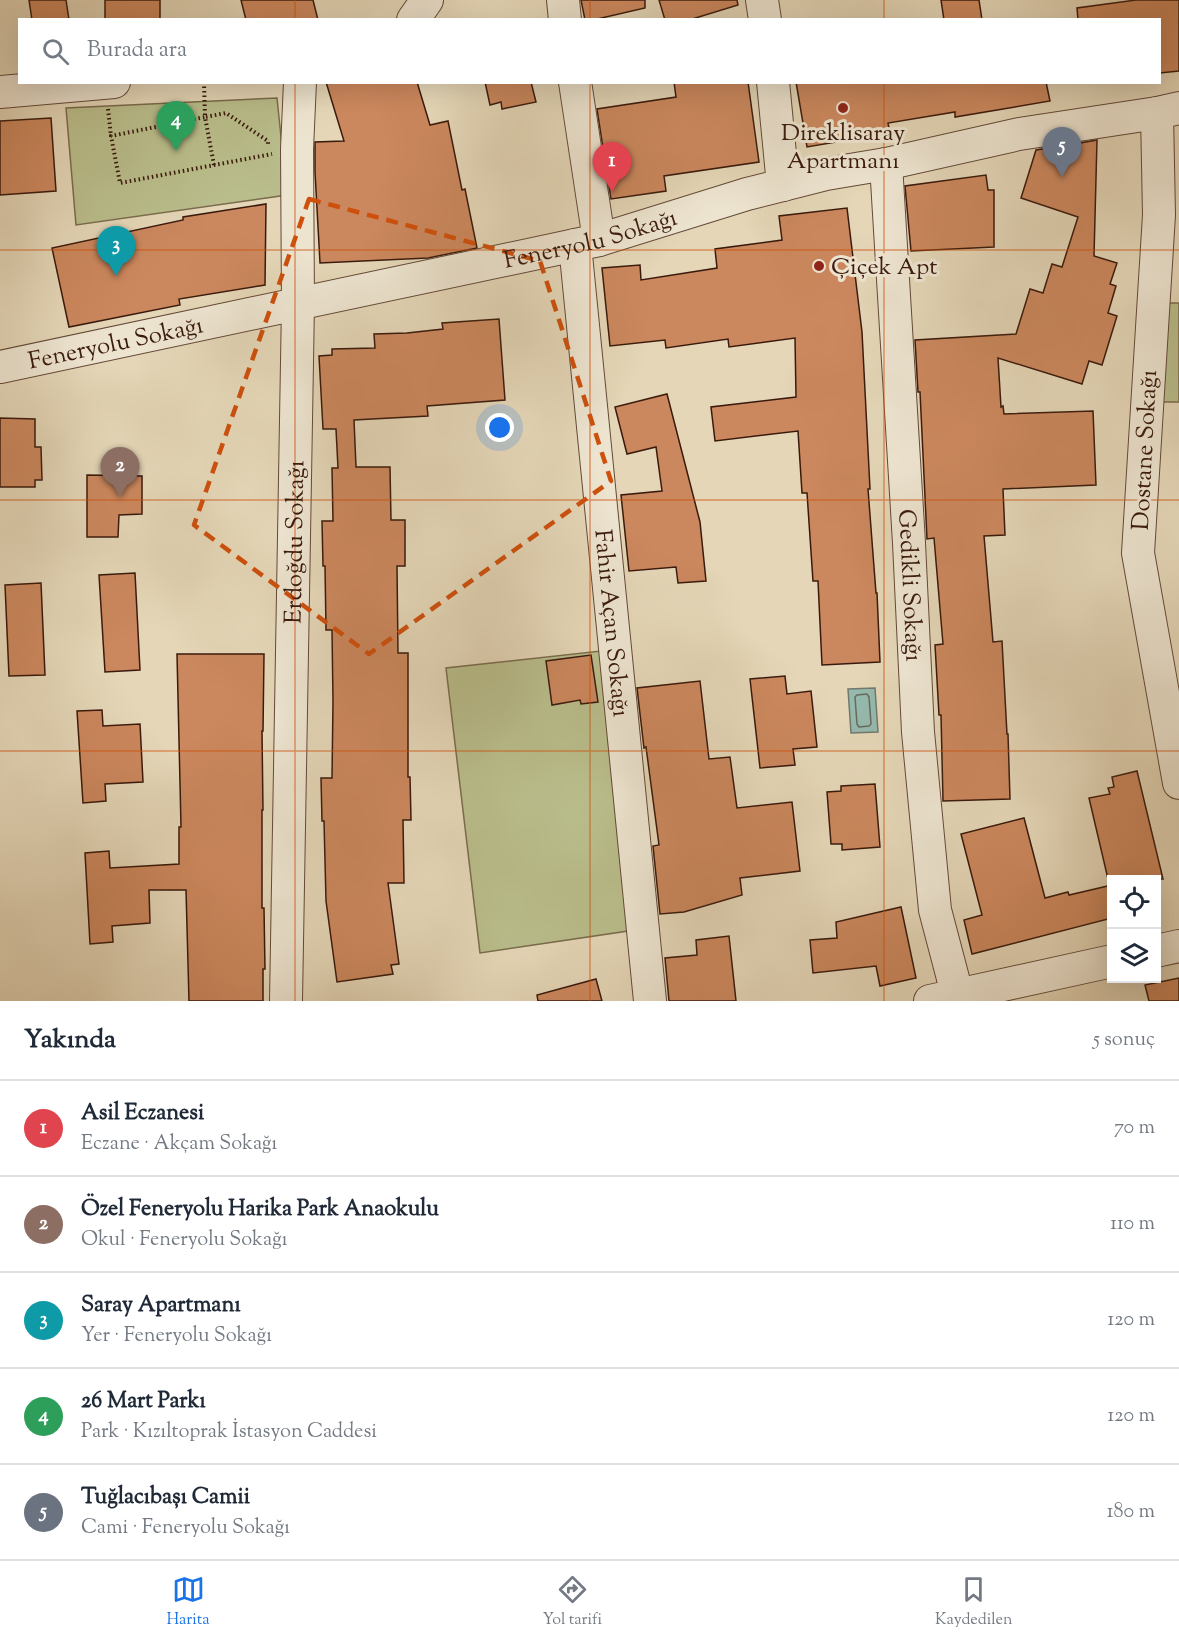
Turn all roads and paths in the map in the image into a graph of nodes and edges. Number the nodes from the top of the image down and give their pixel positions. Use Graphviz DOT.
graph roads {
  1 [pos="427,0"];
  2 [pos="562,0"];
  3 [pos="762,0"];
  4 [pos="414,18"];
  5 [pos="566,18"];
  6 [pos="765,18"];
  7 [pos="91,84"];
  8 [pos="204,84"];
  9 [pos="300,84"];
  10 [pos="575,84"];
  11 [pos="773,84"];
  12 [pos="0,92"];
  13 [pos="1168,111"];
  14 [pos="206,117"];
  15 [pos="283,151"];
  16 [pos="886,164"];
  17 [pos="214,165"];
  18 [pos="783,185"];
  19 [pos="587,243"];
  20 [pos="298,304"];
  21 [pos="0,368"];
  22 [pos="1179,783"];
  23 [pos="1179,946"];
  24 [pos="1161,950"];
  25 [pos="1107,962"];
  26 [pos="949,999"];
  27 [pos="286,1001"];
  28 [pos="650,1001"];
  1 -- 4 [label="street"];
  2 -- 5 [label="street"];
  3 -- 6 [label="street"];
  7 -- 12 [label="street"];
  8 -- 14 [label="path"];
  9 -- 15 [label="street, Erdoğdu Sokağı"];
  10 -- 19 [label="street, Fahir Açan Sokağı"];
  11 -- 18 [label="street"];
  13 -- 16 [label="street, Feneryolu Sokağı"];
  13 -- 22 [label="street, Dostane Sokağı"];
  14 -- 15 [label="path"];
  14 -- 17 [label="path"];
  14 -- 17 [label="path"];
  15 -- 17 [label="path"];
  15 -- 20 [label="street, Erdoğdu Sokağı"];
  16 -- 18 [label="street, Feneryolu Sokağı"];
  16 -- 26 [label="street, Gedikli Sokağı"];
  18 -- 19 [label="street, Feneryolu Sokağı"];
  19 -- 20 [label="street, Feneryolu Sokağı"];
  19 -- 28 [label="street, Fahir Açan Sokağı"];
  20 -- 21 [label="street, Feneryolu Sokağı"];
  20 -- 27 [label="street, Erdoğdu Sokağı"];
  23 -- 24 [label="street"];
  25 -- 26 [label="street"];
}
